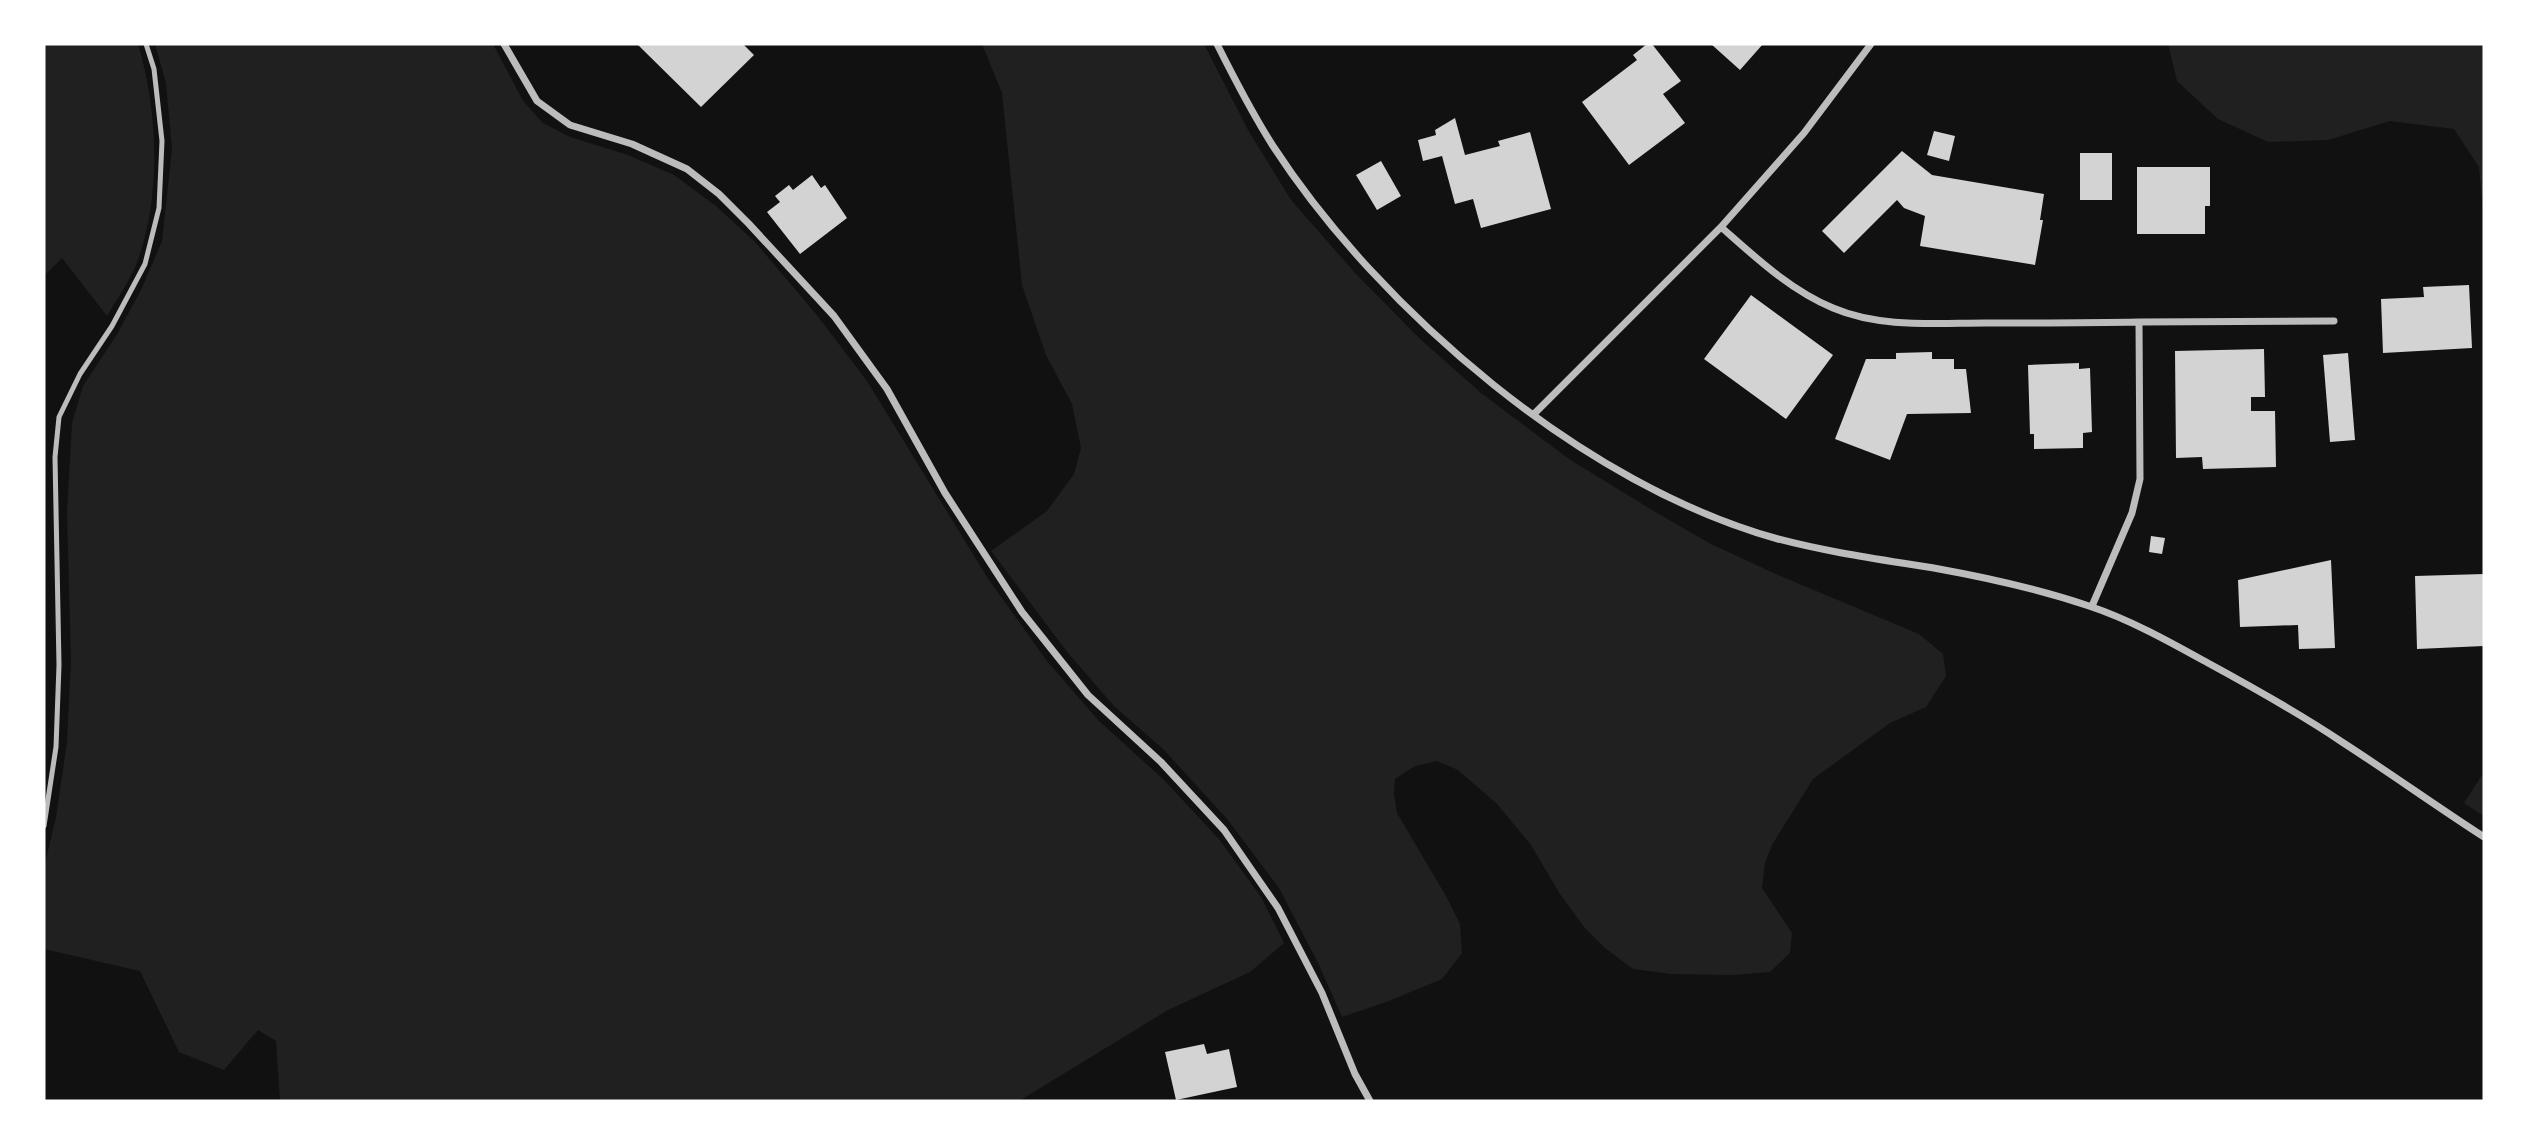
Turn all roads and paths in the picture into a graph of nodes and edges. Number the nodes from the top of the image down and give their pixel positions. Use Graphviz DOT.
graph roads {
  1 [pos="146,44"];
  2 [pos="504,44"];
  3 [pos="1217,44"];
  4 [pos="1871,44"];
  5 [pos="1721,227"];
  6 [pos="2334,321"];
  7 [pos="2139,322"];
  8 [pos="1534,414"];
  9 [pos="2091,607"];
  10 [pos="44,826"];
  11 [pos="2484,837"];
  12 [pos="1370,1101"];
  1 -- 10 [label="lane"];
  2 -- 12 [label="street"];
  3 -- 8 [label="street"];
  4 -- 5 [label="street"];
  5 -- 7 [label="street"];
  5 -- 8 [label="street"];
  6 -- 7 [label="street"];
  7 -- 9 [label="street"];
  8 -- 9 [label="street"];
  9 -- 11 [label="street"];
}
